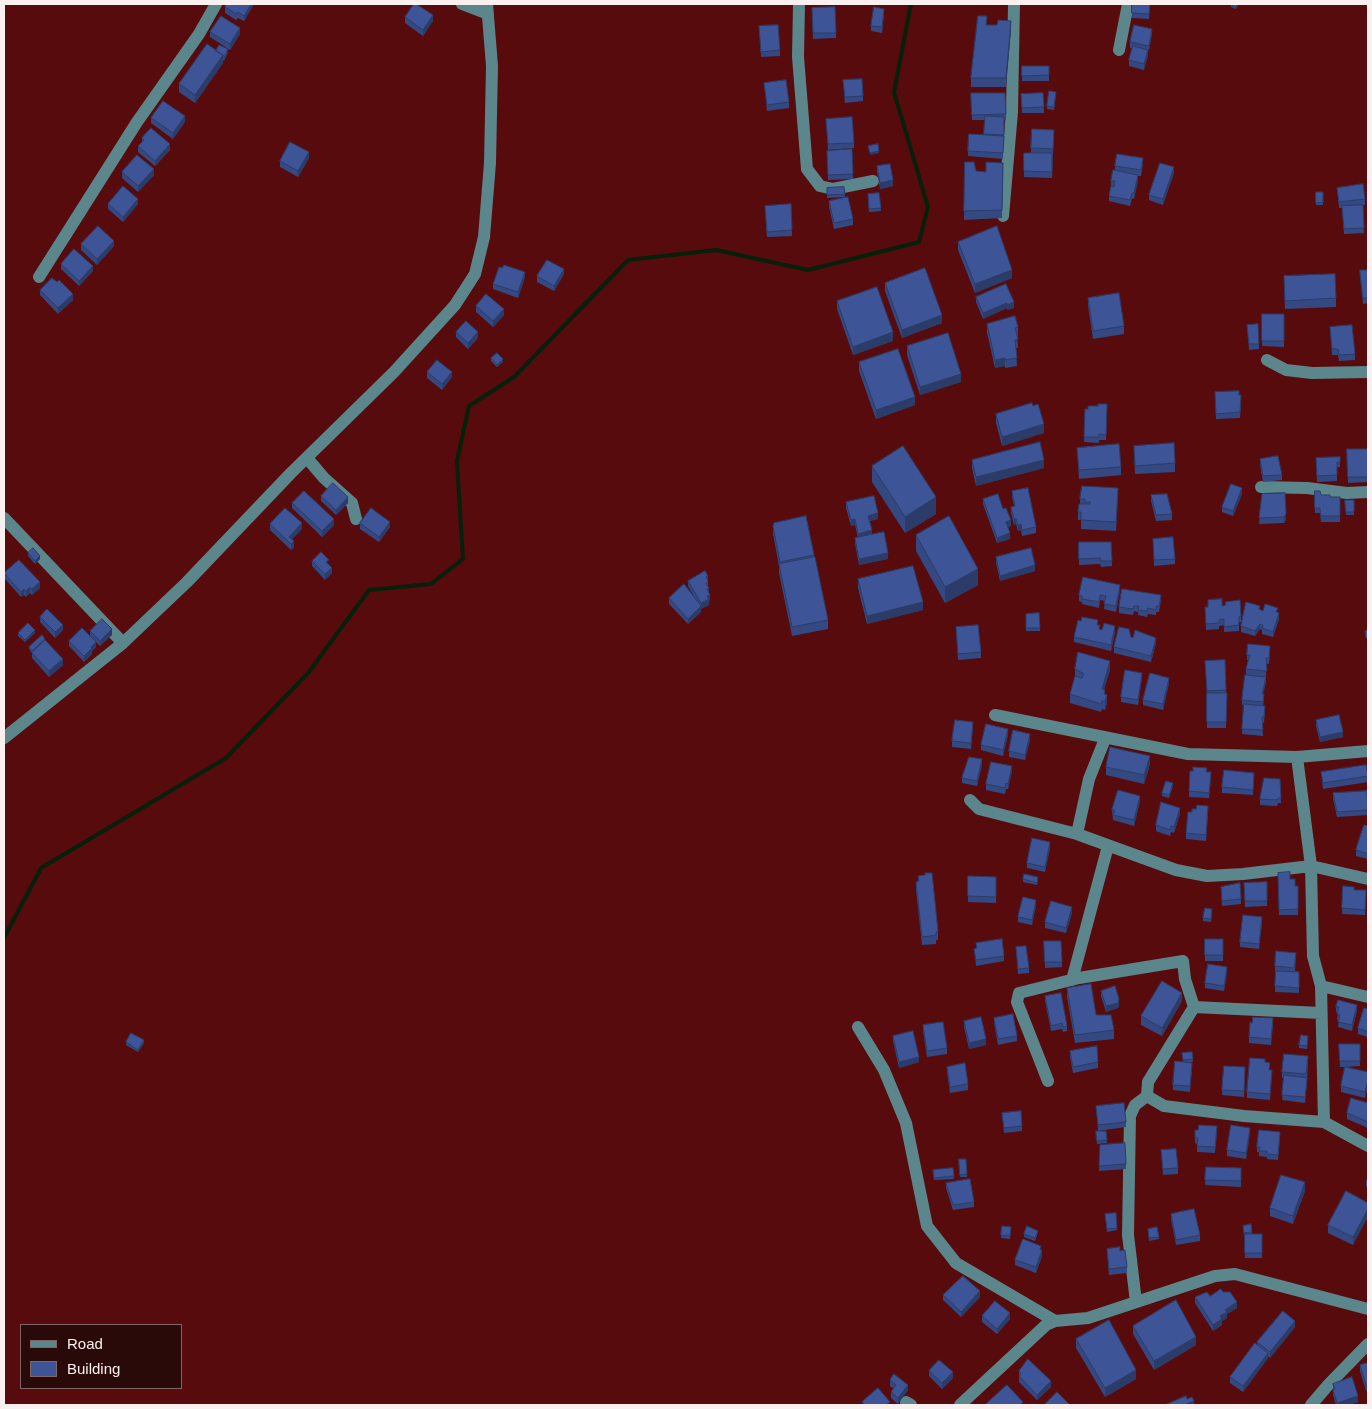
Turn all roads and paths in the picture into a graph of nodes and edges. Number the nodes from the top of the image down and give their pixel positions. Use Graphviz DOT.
graph roads {
  1 [pos="216,4"];
  2 [pos="462,4"];
  3 [pos="799,4"];
  4 [pos="1014,4"];
  5 [pos="1128,4"];
  6 [pos="488,9"];
  7 [pos="1119,50"];
  8 [pos="872,181"];
  9 [pos="1003,216"];
  10 [pos="39,277"];
  11 [pos="1267,360"];
  12 [pos="1368,372"];
  13 [pos="307,458"];
  14 [pos="1261,488"];
  15 [pos="1368,492"];
  16 [pos="4,518"];
  17 [pos="356,519"];
  18 [pos="123,643"];
  19 [pos="995,715"];
  20 [pos="4,738"];
  21 [pos="1105,738"];
  22 [pos="1368,751"];
  23 [pos="1297,757"];
  24 [pos="970,800"];
  25 [pos="1077,834"];
  26 [pos="1108,846"];
  27 [pos="1311,866"];
  28 [pos="1368,879"];
  29 [pos="1072,980"];
  30 [pos="1321,986"];
  31 [pos="1368,997"];
  32 [pos="1194,1007"];
  33 [pos="1321,1012"];
  34 [pos="858,1026"];
  35 [pos="1048,1081"];
  36 [pos="1147,1096"];
  37 [pos="1324,1122"];
  38 [pos="1368,1146"];
  39 [pos="1136,1302"];
  40 [pos="1368,1309"];
  41 [pos="1055,1321"];
  42 [pos="1368,1344"];
  43 [pos="960,1405"];
  44 [pos="1311,1405"];
  1 -- 10 [label="street"];
  2 -- 6 [label="street"];
  3 -- 8 [label="street"];
  4 -- 9 [label="street"];
  5 -- 7 [label="street"];
  6 -- 13 [label="street"];
  11 -- 12 [label="street"];
  13 -- 17 [label="street"];
  13 -- 18 [label="street"];
  14 -- 15 [label="street"];
  16 -- 18 [label="street"];
  18 -- 20 [label="street"];
  19 -- 21 [label="street"];
  21 -- 23 [label="street"];
  21 -- 25 [label="street"];
  22 -- 23 [label="street"];
  23 -- 27 [label="street"];
  24 -- 25 [label="street"];
  25 -- 26 [label="street"];
  26 -- 27 [label="street"];
  26 -- 29 [label="street"];
  27 -- 28 [label="street"];
  27 -- 30 [label="street"];
  29 -- 32 [label="street"];
  29 -- 35 [label="street"];
  30 -- 31 [label="street"];
  30 -- 33 [label="street"];
  32 -- 33 [label="street"];
  32 -- 36 [label="street"];
  33 -- 37 [label="street"];
  34 -- 41 [label="street"];
  36 -- 37 [label="street"];
  36 -- 39 [label="street"];
  37 -- 38 [label="street"];
  39 -- 40 [label="street"];
  39 -- 41 [label="street"];
  41 -- 43 [label="street"];
  42 -- 44 [label="street"];
}
